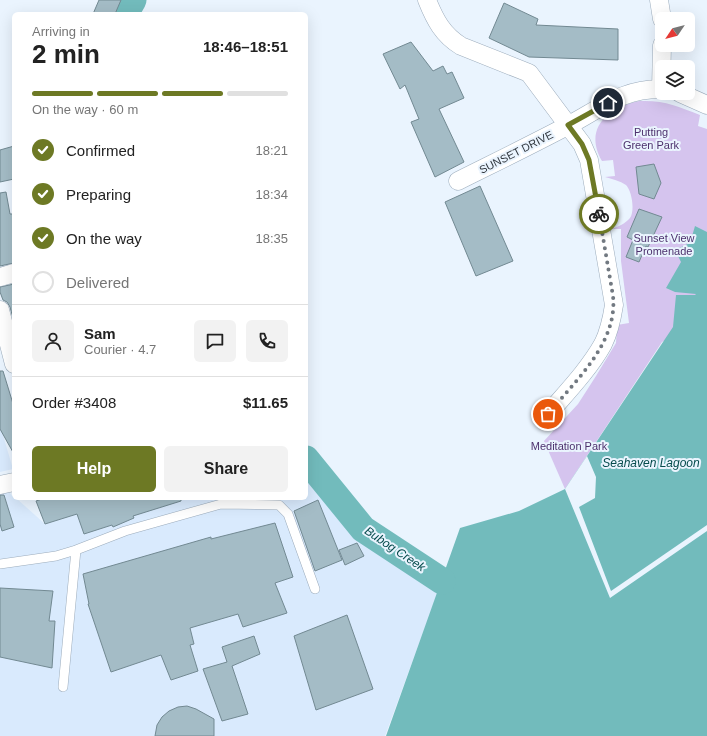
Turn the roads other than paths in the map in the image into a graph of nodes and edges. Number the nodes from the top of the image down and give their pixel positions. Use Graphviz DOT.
graph roads {
  1 [pos="427,0"];
  2 [pos="660,0"];
  3 [pos="661,12"];
  4 [pos="655,89"];
  5 [pos="695,100"];
  6 [pos="707,106"];
  7 [pos="568,125"];
  8 [pos="458,181"];
  9 [pos="12,273"];
  10 [pos="0,276"];
  11 [pos="0,310"];
  12 [pos="12,356"];
  13 [pos="548,414"];
  14 [pos="12,482"];
  15 [pos="0,485"];
  16 [pos="76,550"];
  17 [pos="0,564"];
  18 [pos="315,589"];
  19 [pos="62,687"];
  1 -- 7 [label="street"];
  2 -- 3 [label="street"];
  4 -- 7 [label="street, SUNSET DRIVE"];
  5 -- 6 [label="street"];
  7 -- 8 [label="street, SUNSET DRIVE"];
  7 -- 13 [label="street"];
  9 -- 10 [label="street"];
  11 -- 12 [label="street"];
  14 -- 15 [label="street"];
  16 -- 17 [label="lane"];
  16 -- 18 [label="lane"];
  16 -- 19 [label="lane"];
}
